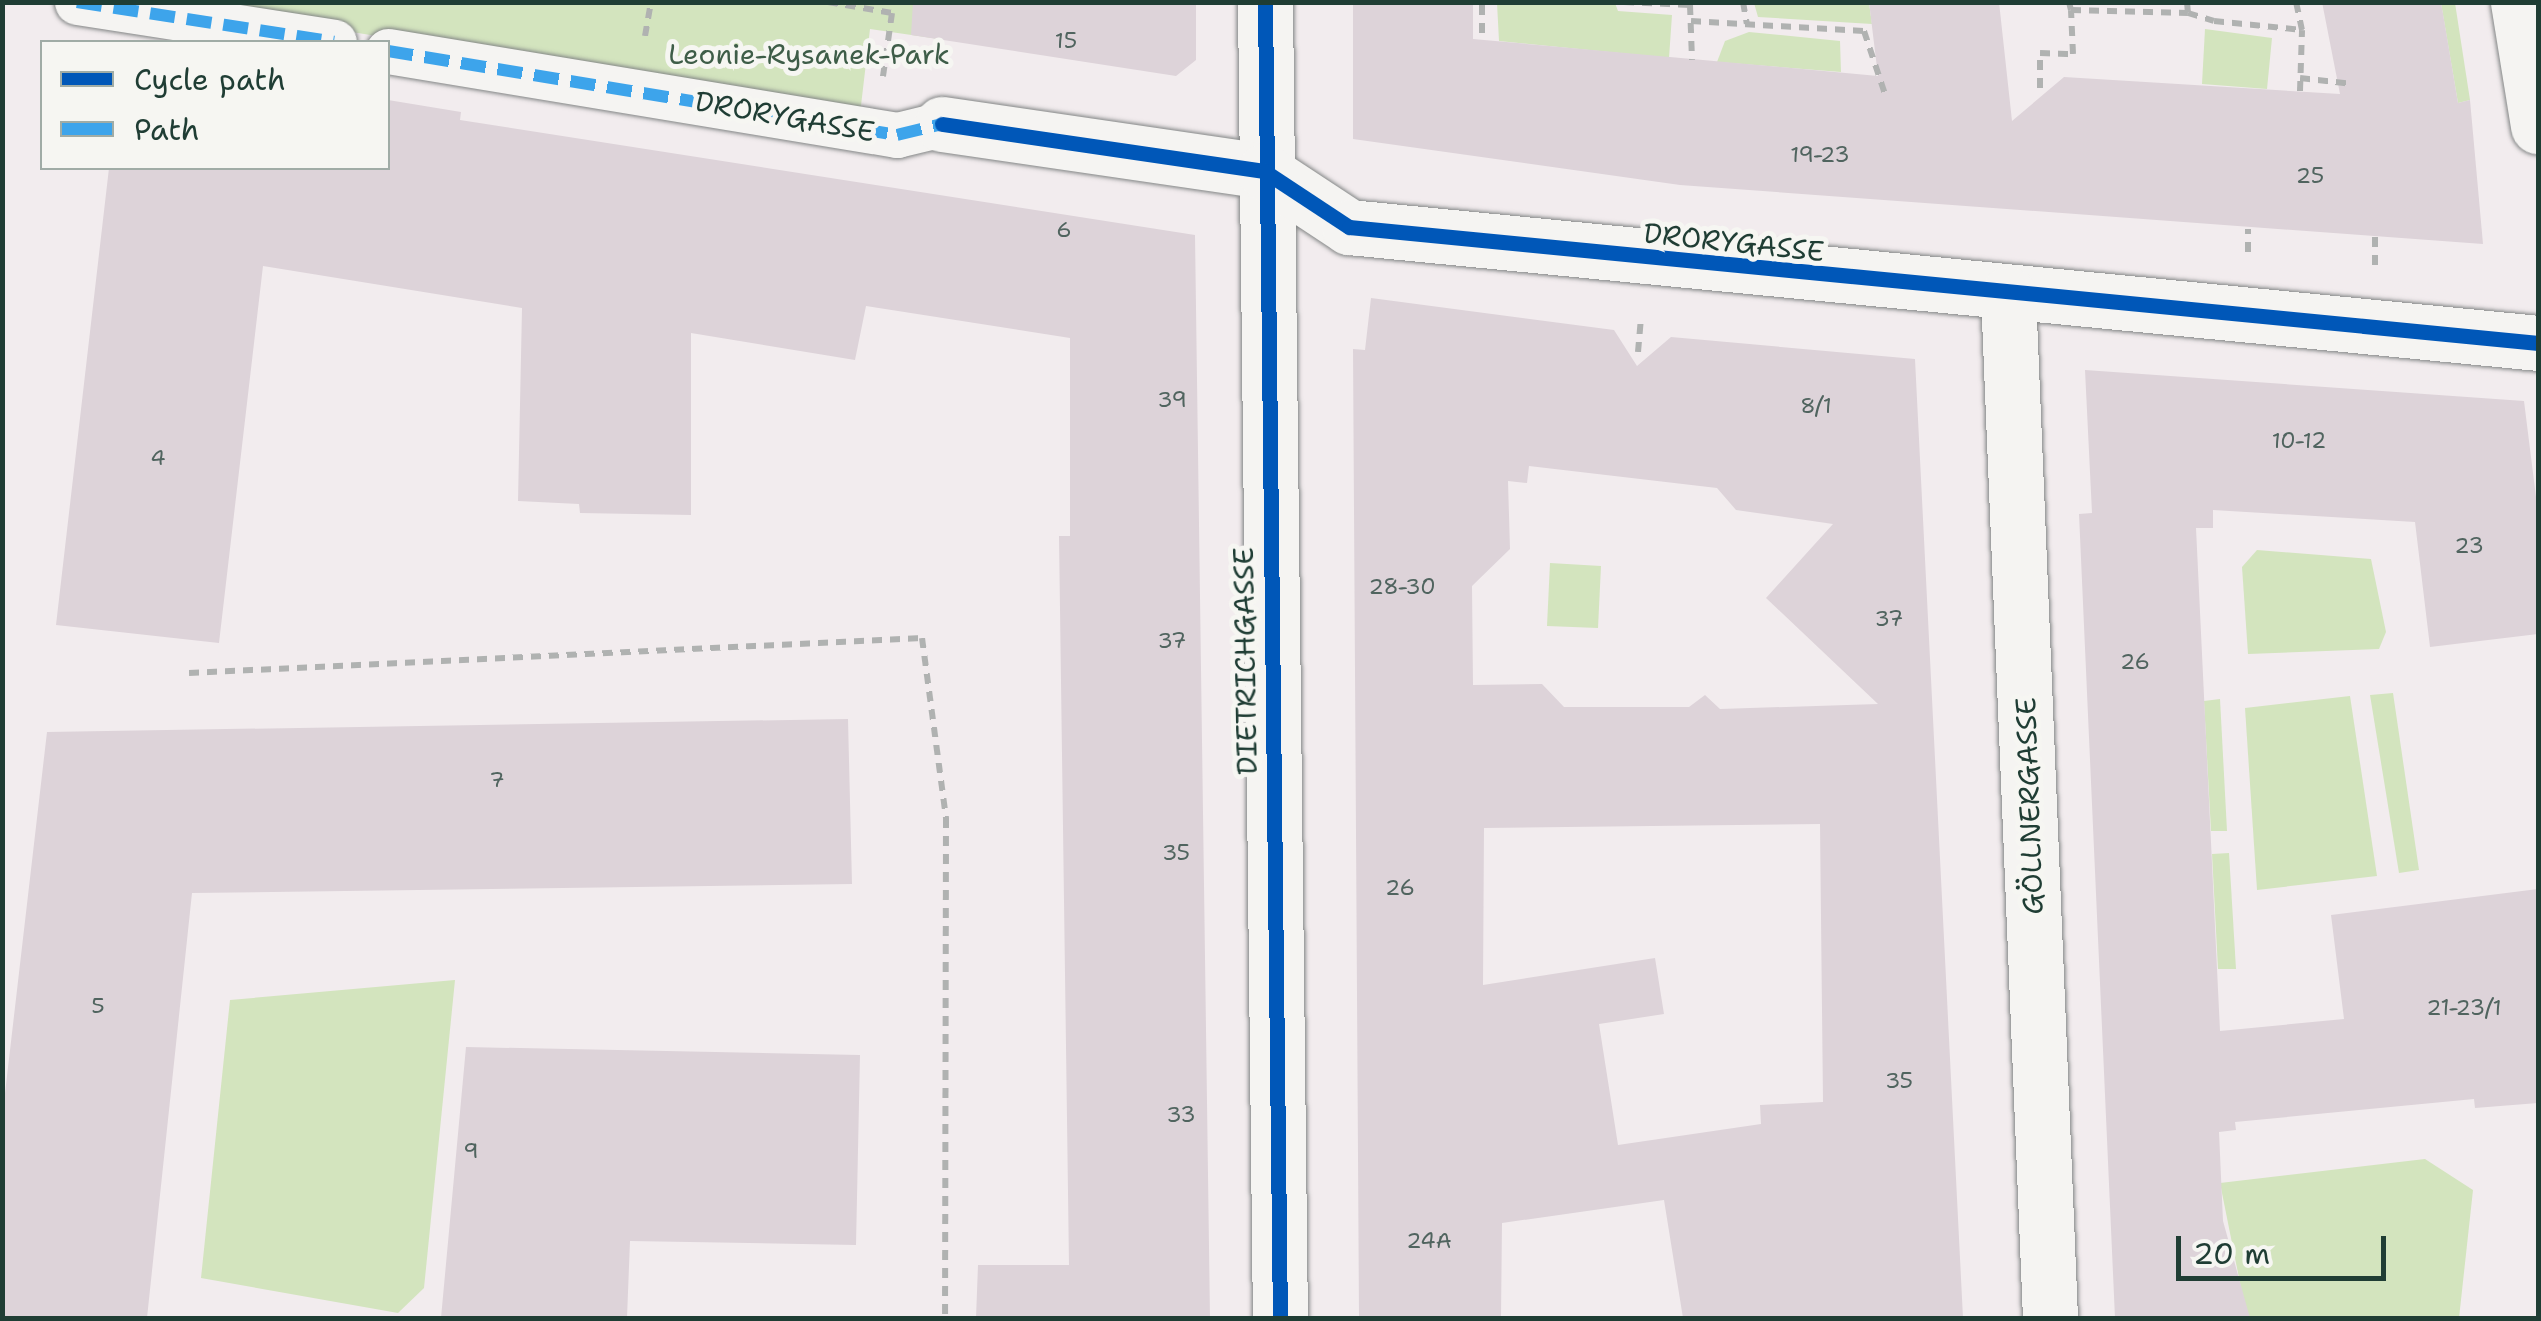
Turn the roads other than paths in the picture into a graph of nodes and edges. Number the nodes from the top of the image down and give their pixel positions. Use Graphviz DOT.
graph roads {
  1 [pos="77,2"];
  2 [pos="1265,2"];
  3 [pos="2518,2"];
  4 [pos="321,40"];
  5 [pos="390,50"];
  6 [pos="942,124"];
  7 [pos="2538,126"];
  8 [pos="1264,171"];
  9 [pos="2008,294"];
  10 [pos="2538,343"];
  11 [pos="1280,1318"];
  12 [pos="2050,1318"];
  1 -- 4 [label="street"];
  2 -- 8 [label="street, DIETRICHGASSE"];
  3 -- 7 [label="street"];
  5 -- 6 [label="street, DRORYGASSE"];
  6 -- 8 [label="street, DRORYGASSE"];
  8 -- 9 [label="street, DRORYGASSE"];
  8 -- 11 [label="street, DIETRICHGASSE"];
  9 -- 10 [label="street, DRORYGASSE"];
  9 -- 12 [label="street, GÖLLNERGASSE"];
}
